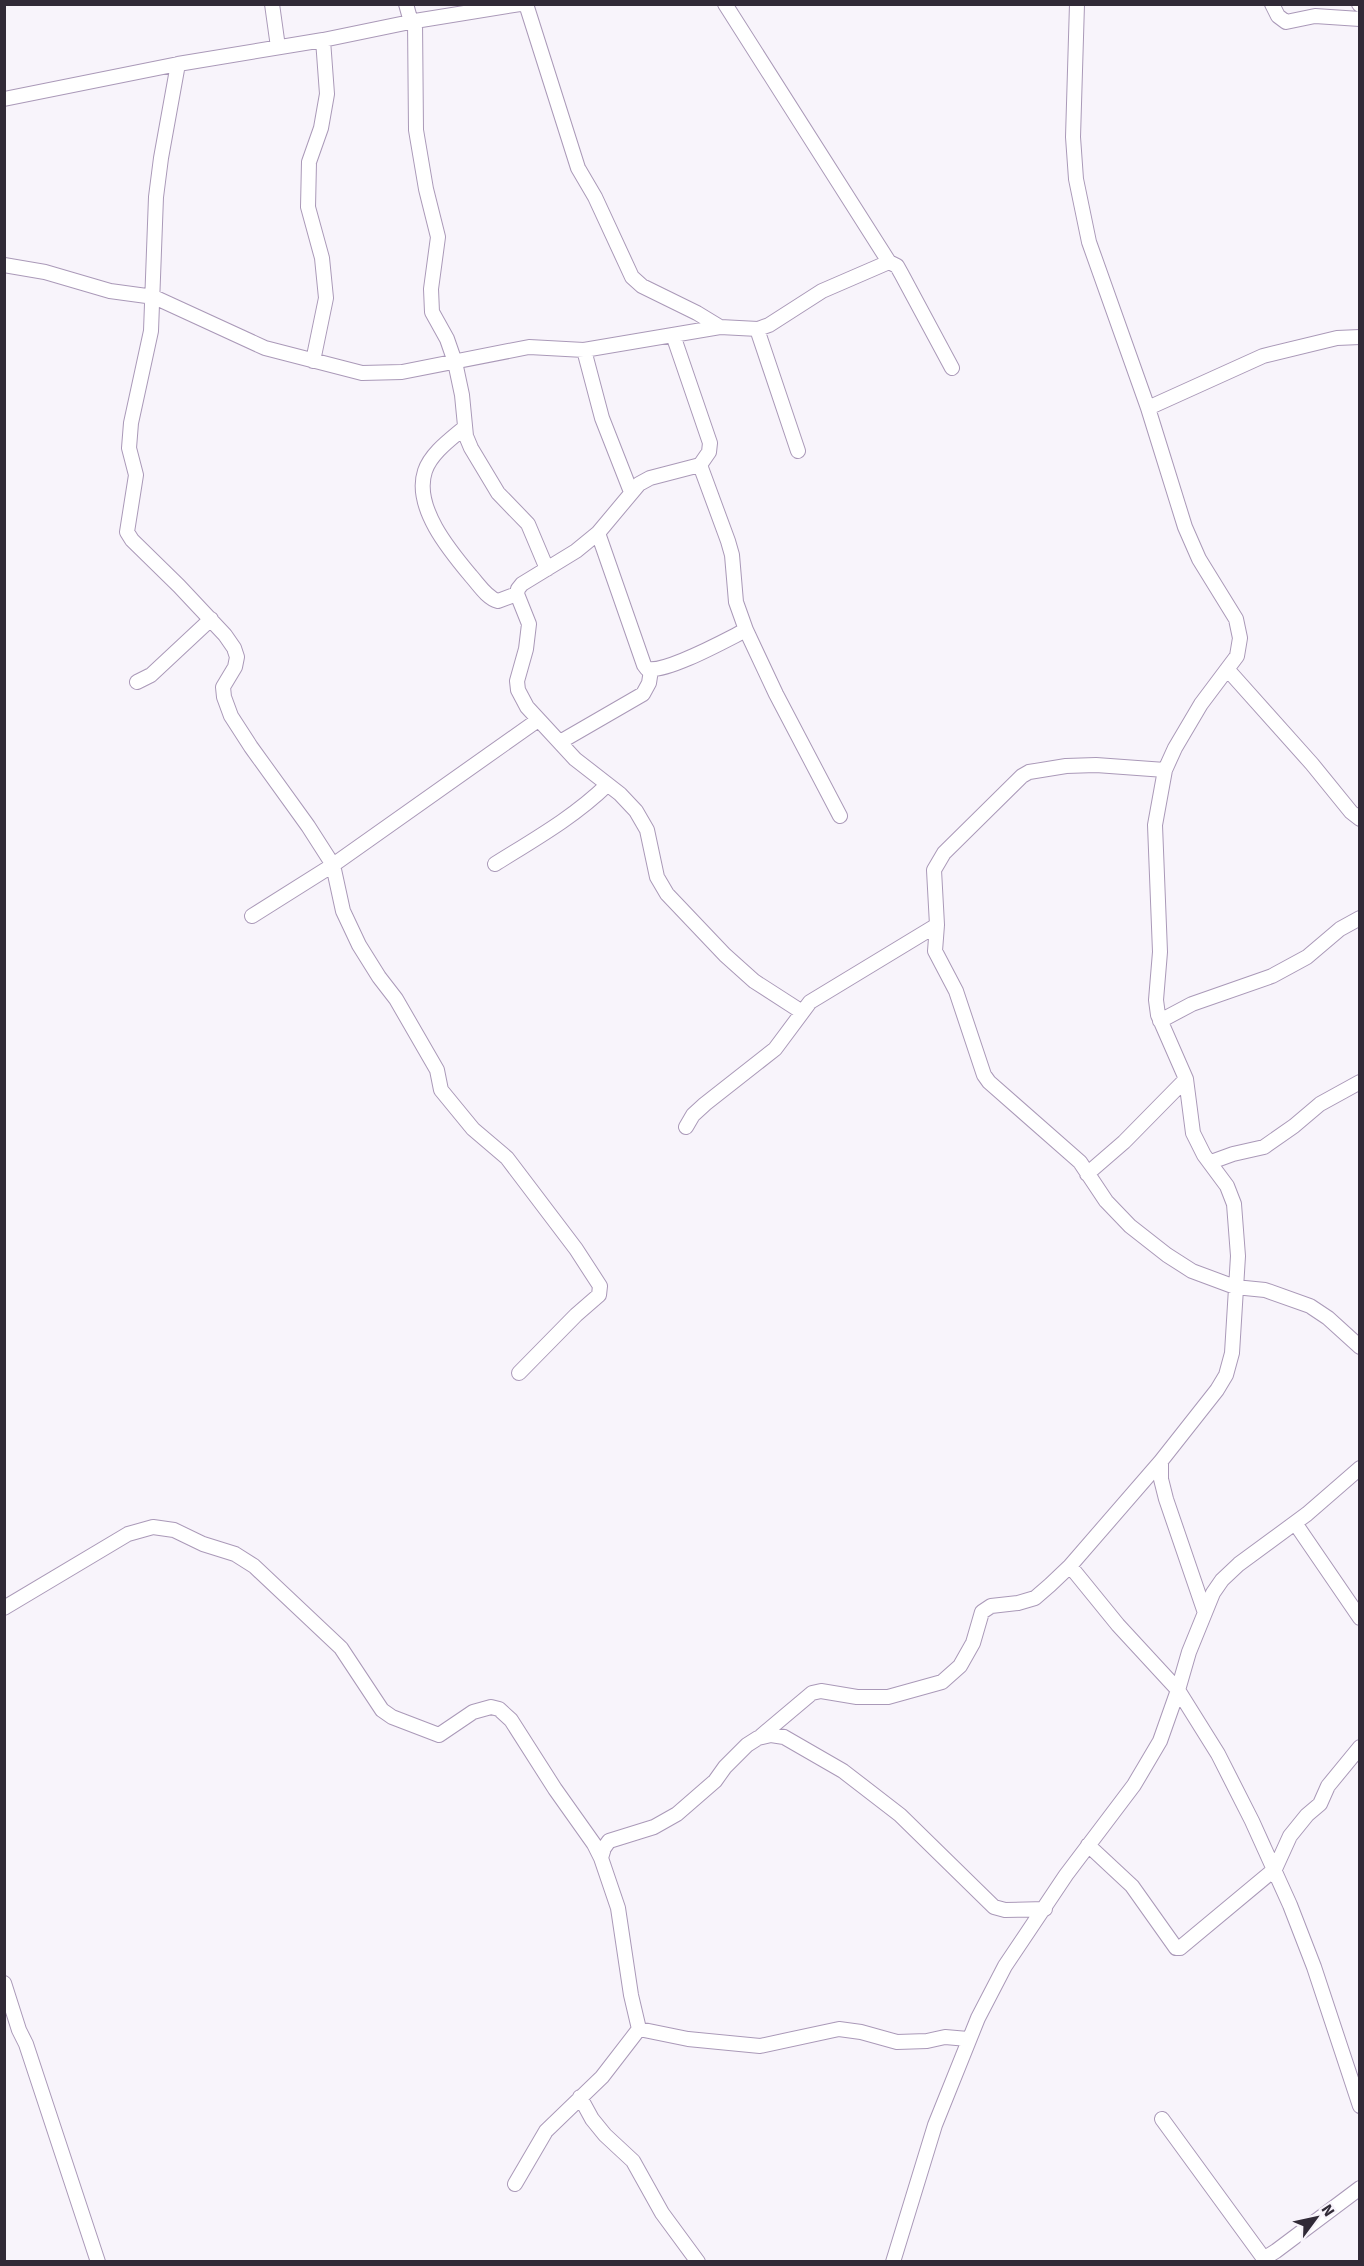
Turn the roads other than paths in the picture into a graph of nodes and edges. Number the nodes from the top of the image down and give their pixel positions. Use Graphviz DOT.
graph roads {
  1 [pos="406,4"];
  2 [pos="520,4"];
  3 [pos="526,4"];
  4 [pos="725,4"];
  5 [pos="1077,4"];
  6 [pos="1272,4"];
  7 [pos="274,5"];
  8 [pos="1359,19"];
  9 [pos="413,21"];
  10 [pos="323,40"];
  11 [pos="278,47"];
  12 [pos="178,64"];
  13 [pos="4,99"];
  14 [pos="890,262"];
  15 [pos="4,265"];
  16 [pos="154,297"];
  17 [pos="720,327"];
  18 [pos="757,329"];
  19 [pos="673,335"];
  20 [pos="1359,337"];
  21 [pos="584,350"];
  22 [pos="313,361"];
  23 [pos="455,362"];
  24 [pos="952,368"];
  25 [pos="1148,408"];
  26 [pos="465,427"];
  27 [pos="798,451"];
  28 [pos="700,465"];
  29 [pos="631,492"];
  30 [pos="598,533"];
  31 [pos="547,569"];
  32 [pos="517,594"];
  33 [pos="211,620"];
  34 [pos="746,630"];
  35 [pos="651,670"];
  36 [pos="1228,670"];
  37 [pos="137,682"];
  38 [pos="538,720"];
  39 [pos="560,742"];
  40 [pos="1165,770"];
  41 [pos="607,785"];
  42 [pos="840,816"];
  43 [pos="1359,819"];
  44 [pos="495,864"];
  45 [pos="333,865"];
  46 [pos="252,916"];
  47 [pos="1359,918"];
  48 [pos="937,925"];
  49 [pos="802,1012"];
  50 [pos="1160,1021"];
  51 [pos="1186,1079"];
  52 [pos="1359,1082"];
  53 [pos="686,1127"];
  54 [pos="1211,1162"];
  55 [pos="1087,1174"];
  56 [pos="1235,1287"];
  57 [pos="1359,1347"];
  58 [pos="519,1373"];
  59 [pos="1161,1461"];
  60 [pos="1359,1467"];
  61 [pos="1295,1523"];
  62 [pos="1070,1566"];
  63 [pos="4,1608"];
  64 [pos="1204,1610"];
  65 [pos="1359,1618"];
  66 [pos="1178,1689"];
  67 [pos="758,1738"];
  68 [pos="1359,1747"];
  69 [pos="1088,1845"];
  70 [pos="601,1858"];
  71 [pos="1275,1869"];
  72 [pos="1045,1909"];
  73 [pos="4,1983"];
  74 [pos="639,2029"];
  75 [pos="968,2039"];
  76 [pos="580,2097"];
  77 [pos="1359,2106"];
  78 [pos="1162,2119"];
  79 [pos="515,2184"];
  80 [pos="1359,2188"];
  81 [pos="98,2262"];
  82 [pos="698,2262"];
  83 [pos="892,2262"];
  1 -- 9 [label="street"];
  2 -- 9 [label="street"];
  3 -- 17 [label="street"];
  4 -- 14 [label="street"];
  5 -- 25 [label="street"];
  6 -- 8 [label="street"];
  7 -- 11 [label="street"];
  9 -- 10 [label="street"];
  9 -- 23 [label="street"];
  10 -- 11 [label="street"];
  10 -- 22 [label="street"];
  11 -- 12 [label="street"];
  12 -- 13 [label="street"];
  12 -- 16 [label="street"];
  14 -- 18 [label="street"];
  14 -- 24 [label="street"];
  15 -- 16 [label="street"];
  16 -- 22 [label="street"];
  16 -- 33 [label="street"];
  17 -- 18 [label="street"];
  17 -- 19 [label="street"];
  18 -- 27 [label="street"];
  19 -- 21 [label="street"];
  19 -- 28 [label="street"];
  20 -- 25 [label="street"];
  21 -- 23 [label="street"];
  21 -- 29 [label="street"];
  22 -- 23 [label="street"];
  23 -- 26 [label="street"];
  25 -- 36 [label="street"];
  26 -- 31 [label="street"];
  26 -- 32 [label="street"];
  28 -- 29 [label="street"];
  28 -- 34 [label="street"];
  29 -- 30 [label="street"];
  30 -- 31 [label="street"];
  30 -- 35 [label="street"];
  31 -- 32 [label="street"];
  32 -- 38 [label="street"];
  33 -- 37 [label="street"];
  33 -- 45 [label="street"];
  34 -- 35 [label="street"];
  34 -- 42 [label="street"];
  35 -- 39 [label="street"];
  36 -- 40 [label="street"];
  36 -- 43 [label="street"];
  38 -- 39 [label="street"];
  38 -- 45 [label="street"];
  39 -- 41 [label="street"];
  40 -- 48 [label="street"];
  40 -- 50 [label="street"];
  41 -- 44 [label="street"];
  41 -- 49 [label="street"];
  45 -- 46 [label="street"];
  45 -- 58 [label="street"];
  47 -- 50 [label="street"];
  48 -- 49 [label="street"];
  48 -- 55 [label="street"];
  49 -- 53 [label="street"];
  50 -- 51 [label="street"];
  51 -- 54 [label="street"];
  51 -- 55 [label="street"];
  52 -- 54 [label="street"];
  54 -- 56 [label="street"];
  55 -- 56 [label="street"];
  56 -- 57 [label="street"];
  56 -- 59 [label="street"];
  59 -- 62 [label="street"];
  59 -- 64 [label="street"];
  60 -- 61 [label="street"];
  61 -- 64 [label="street"];
  61 -- 65 [label="street"];
  62 -- 66 [label="street"];
  62 -- 67 [label="street"];
  63 -- 70 [label="street"];
  64 -- 66 [label="street"];
  66 -- 69 [label="street"];
  66 -- 71 [label="street"];
  67 -- 70 [label="street"];
  67 -- 72 [label="street"];
  68 -- 71 [label="street"];
  69 -- 71 [label="street"];
  69 -- 72 [label="street"];
  70 -- 74 [label="street"];
  71 -- 77 [label="street"];
  72 -- 75 [label="street"];
  73 -- 81 [label="street"];
  74 -- 75 [label="street"];
  74 -- 76 [label="street"];
  75 -- 83 [label="street"];
  76 -- 79 [label="street"];
  76 -- 82 [label="street"];
  78 -- 80 [label="street"];
}
